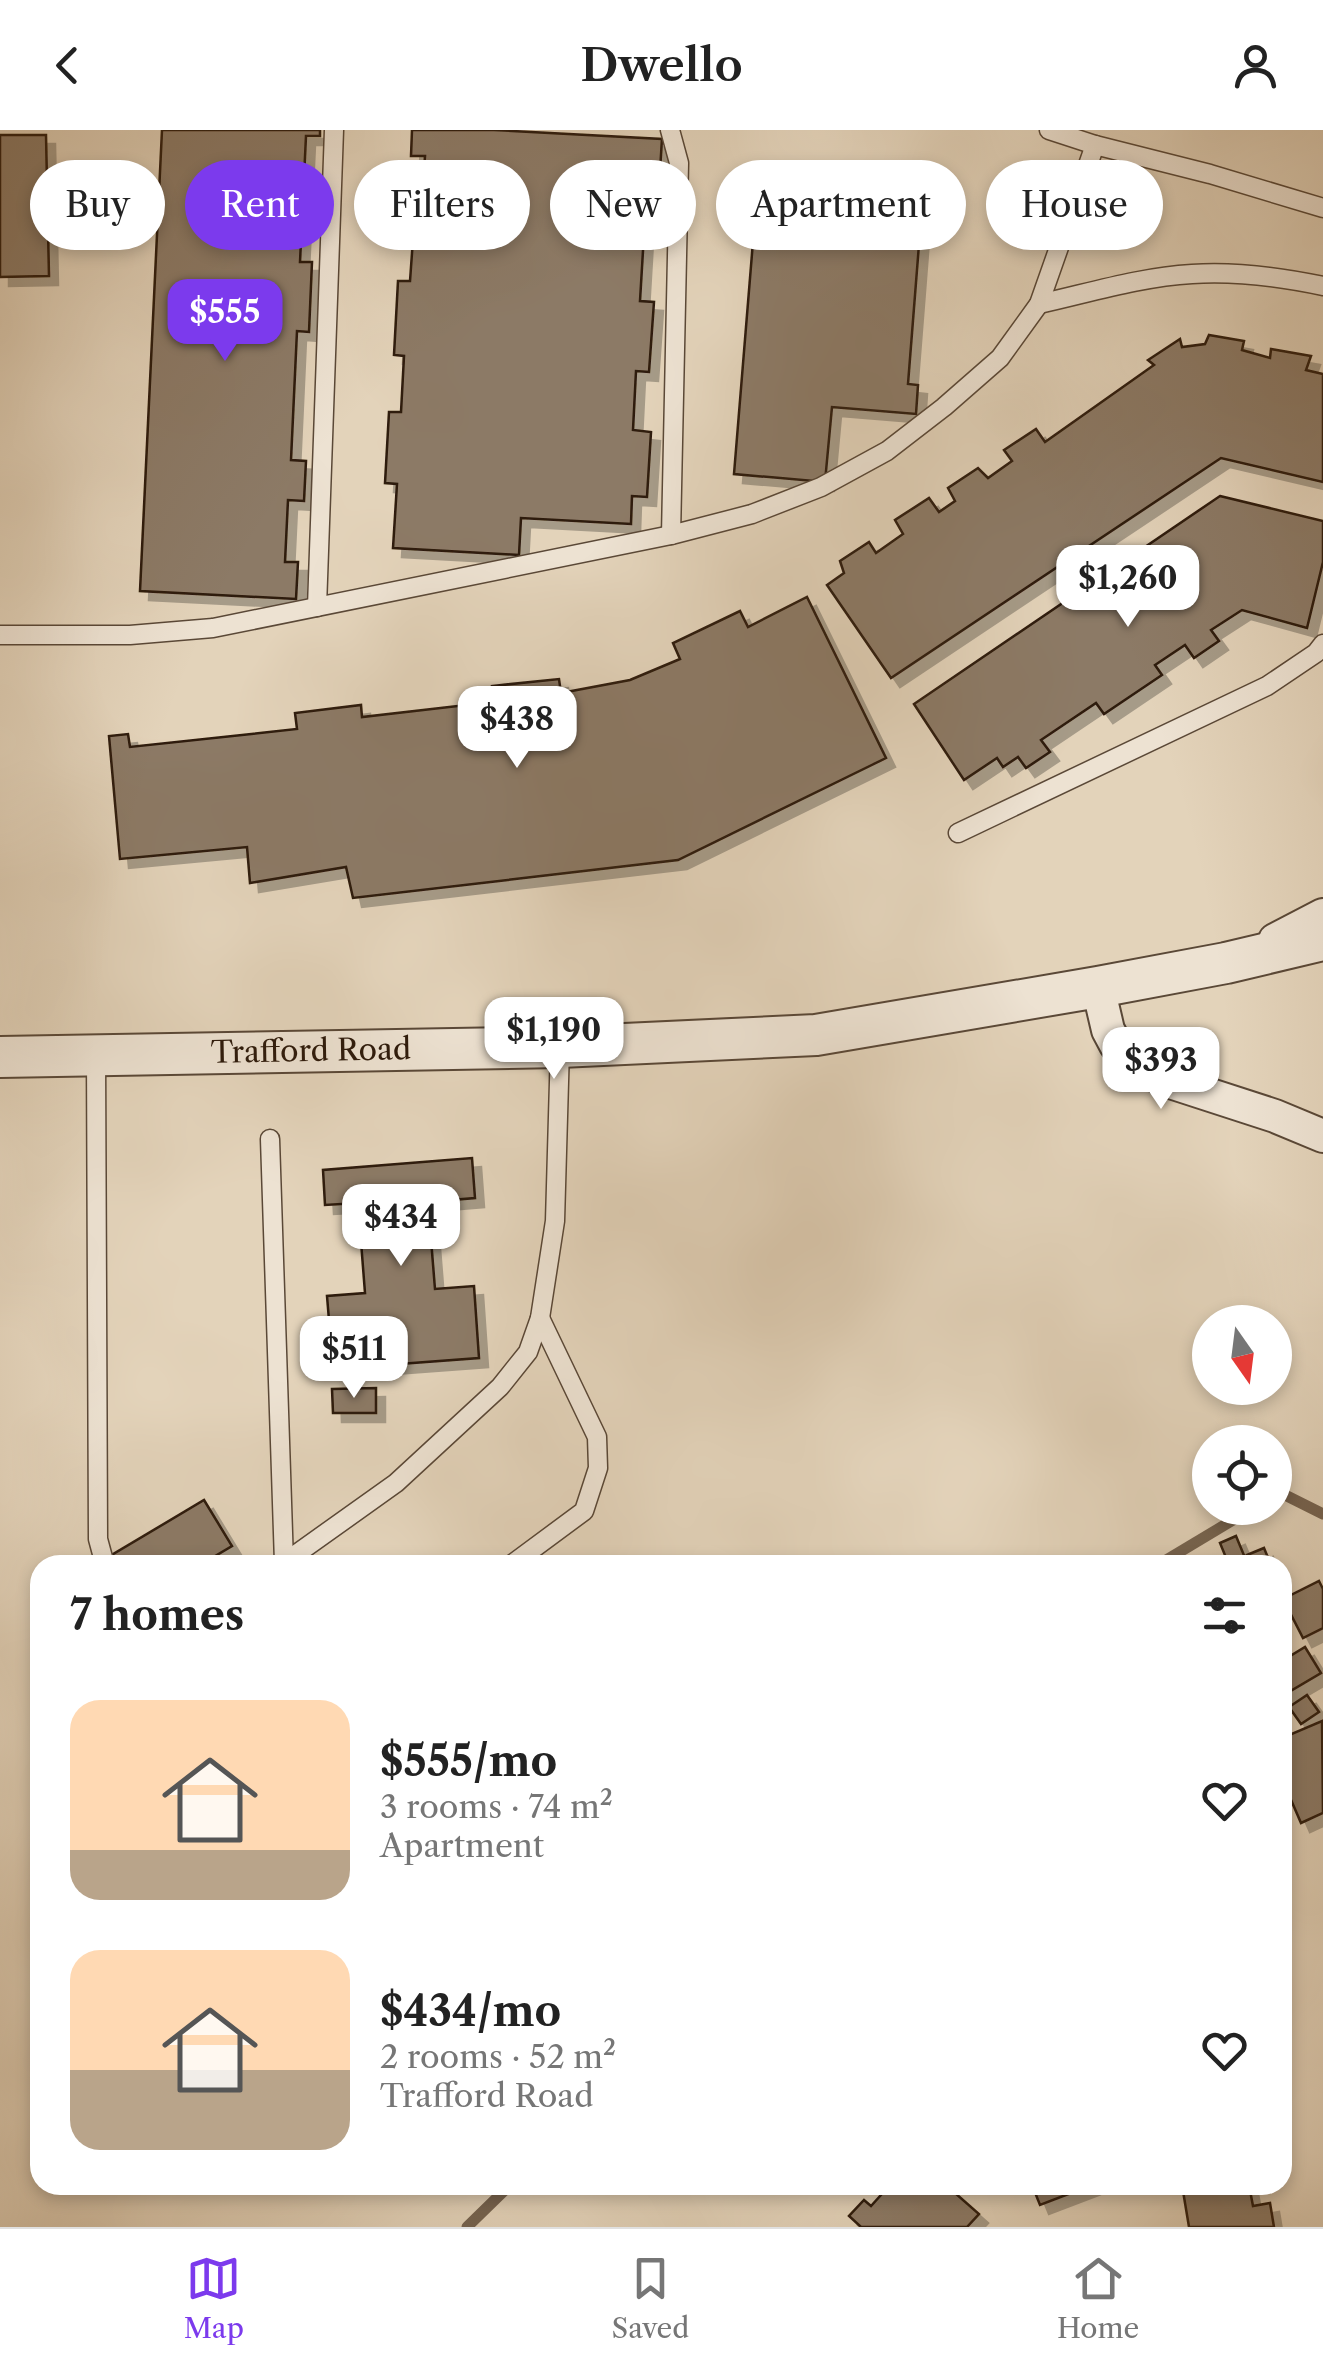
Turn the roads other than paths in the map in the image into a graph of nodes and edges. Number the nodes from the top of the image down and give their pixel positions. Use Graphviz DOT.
graph roads {
  1 [pos="334,130"];
  2 [pos="670,130"];
  3 [pos="1049,130"];
  4 [pos="1095,145"];
  5 [pos="1323,208"];
  6 [pos="1323,286"];
  7 [pos="1039,304"];
  8 [pos="671,535"];
  9 [pos="318,608"];
  10 [pos="0,635"];
  11 [pos="1323,644"];
  12 [pos="958,833"];
  13 [pos="1323,916"];
  14 [pos="1323,940"];
  15 [pos="1226,962"];
  16 [pos="1098,987"];
  17 [pos="560,1046"];
  18 [pos="96,1055"];
  19 [pos="0,1057"];
  20 [pos="1323,1136"];
  21 [pos="270,1139"];
  22 [pos="540,1318"];
  23 [pos="102,1555"];
  24 [pos="283,1555"];
  25 [pos="296,1555"];
  26 [pos="525,1555"];
  1 -- 9 [label="lane"];
  2 -- 8 [label="lane"];
  3 -- 4 [label="lane"];
  4 -- 5 [label="lane"];
  4 -- 7 [label="lane"];
  6 -- 7 [label="lane"];
  7 -- 8 [label="lane"];
  8 -- 9 [label="lane"];
  9 -- 10 [label="lane"];
  11 -- 12 [label="lane"];
  13 -- 15 [label="street"];
  14 -- 15 [label="street, Trafford Road"];
  15 -- 16 [label="street, Trafford Road"];
  16 -- 17 [label="street, Trafford Road"];
  16 -- 20 [label="street"];
  17 -- 18 [label="street, Trafford Road"];
  17 -- 22 [label="lane"];
  18 -- 19 [label="street, Trafford Road"];
  18 -- 23 [label="lane"];
  21 -- 24 [label="lane"];
  22 -- 25 [label="lane"];
  22 -- 26 [label="lane"];
}
